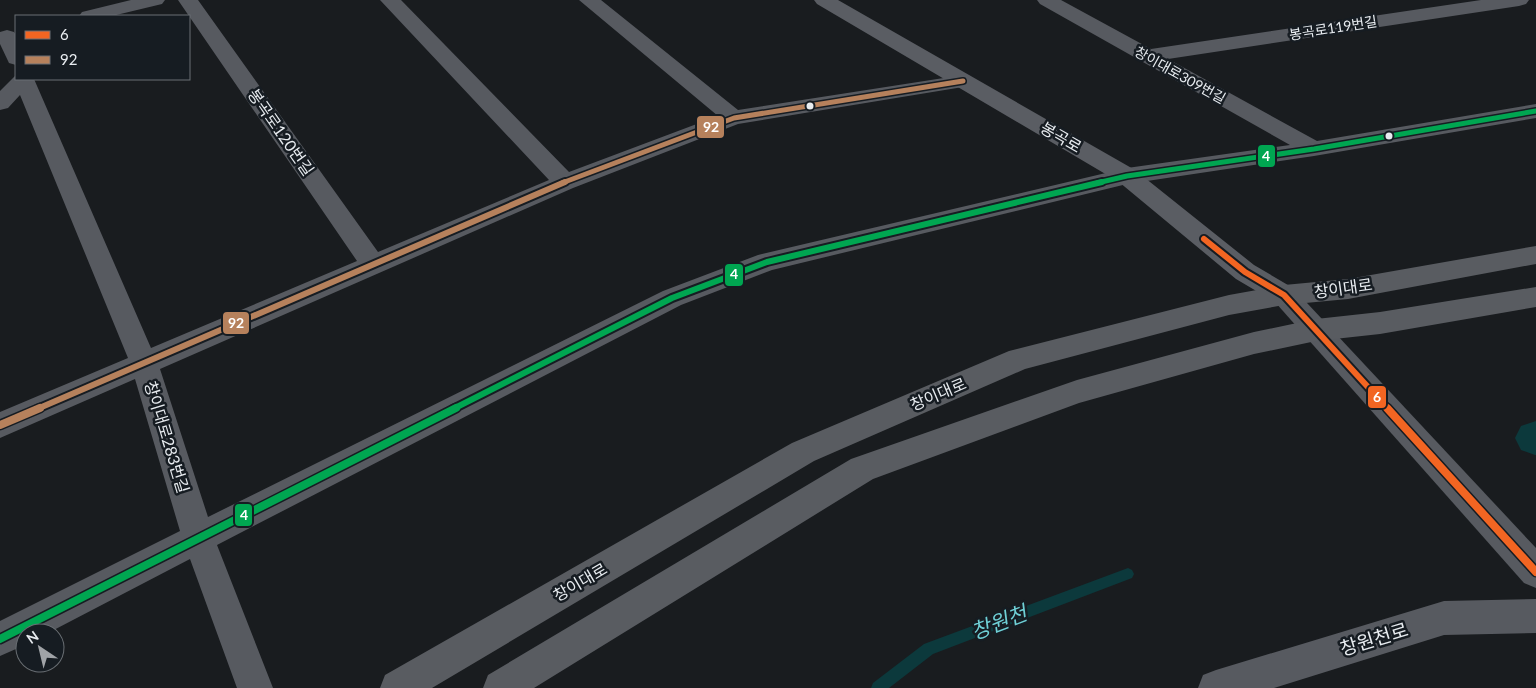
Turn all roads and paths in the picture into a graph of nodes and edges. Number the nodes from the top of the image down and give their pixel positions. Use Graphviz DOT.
graph roads {
  1 [pos="155,0"];
  2 [pos="188,0"];
  3 [pos="390,0"];
  4 [pos="589,0"];
  5 [pos="824,0"];
  6 [pos="1047,0"];
  7 [pos="1519,0"];
  8 [pos="93,15"];
  9 [pos="8,36"];
  10 [pos="15,56"];
  11 [pos="1147,56"];
  12 [pos="23,80"];
  13 [pos="24,80"];
  14 [pos="963,81"];
  15 [pos="0,103"];
  16 [pos="1536,111"];
  17 [pos="734,118"];
  18 [pos="1314,149"];
  19 [pos="1127,176"];
  20 [pos="565,182"];
  21 [pos="1536,255"];
  22 [pos="373,265"];
  23 [pos="1284,295"];
  24 [pos="1536,297"];
  25 [pos="1316,330"];
  26 [pos="144,363"];
  27 [pos="0,425"];
  28 [pos="199,540"];
  29 [pos="1536,572"];
  30 [pos="1536,616"];
  31 [pos="0,639"];
  32 [pos="255,688"];
  33 [pos="398,688"];
  34 [pos="501,688"];
  35 [pos="1216,688"];
  1 -- 8 [label="street"];
  2 -- 22 [label="street, 봉곡로120번길"];
  3 -- 20 [label="street"];
  4 -- 17 [label="street"];
  5 -- 14 [label="street, 봉곡로"];
  6 -- 11 [label="street, 창이대로309번길"];
  7 -- 11 [label="street, 봉곡로119번길"];
  9 -- 10 [label="street"];
  11 -- 18 [label="street, 창이대로309번길"];
  12 -- 15 [label="street"];
  13 -- 26 [label="street, 창이대로283번길"];
  14 -- 17 [label="street"];
  14 -- 19 [label="street, 봉곡로"];
  16 -- 18 [label="street"];
  17 -- 20 [label="street"];
  18 -- 19 [label="street"];
  19 -- 23 [label="street, 봉곡로"];
  19 -- 28 [label="street"];
  20 -- 22 [label="street"];
  21 -- 23 [label="main road, 창이대로"];
  22 -- 26 [label="street"];
  23 -- 25 [label="street"];
  23 -- 33 [label="main road, 창이대로"];
  24 -- 25 [label="main road"];
  25 -- 29 [label="street"];
  25 -- 34 [label="main road"];
  26 -- 27 [label="street"];
  26 -- 28 [label="street, 창이대로283번길"];
  28 -- 31 [label="street"];
  28 -- 32 [label="street, 창이대로283번길"];
  30 -- 35 [label="street, 창원천로"];
}
